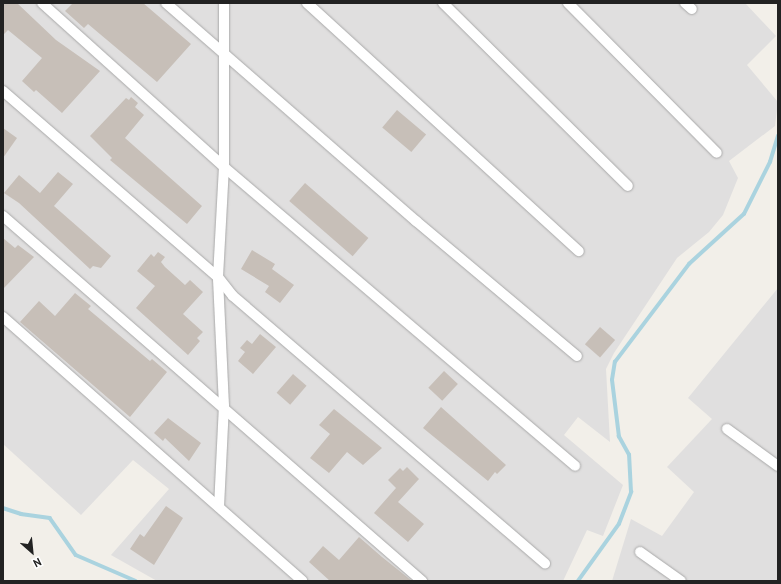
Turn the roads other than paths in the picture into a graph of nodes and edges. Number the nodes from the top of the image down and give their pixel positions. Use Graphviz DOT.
graph roads {
  1 [pos="42,3"];
  2 [pos="166,3"];
  3 [pos="224,3"];
  4 [pos="307,3"];
  5 [pos="444,3"];
  6 [pos="568,3"];
  7 [pos="222,51"];
  8 [pos="3,91"];
  9 [pos="717,153"];
  10 [pos="224,167"];
  11 [pos="628,186"];
  12 [pos="3,216"];
  13 [pos="579,251"];
  14 [pos="218,277"];
  15 [pos="3,317"];
  16 [pos="577,356"];
  17 [pos="224,406"];
  18 [pos="727,430"];
  19 [pos="575,466"];
  20 [pos="778,466"];
  21 [pos="219,507"];
  22 [pos="640,552"];
  23 [pos="545,563"];
  24 [pos="302,581"];
  25 [pos="422,581"];
  26 [pos="681,581"];
  1 -- 10 [label="street"];
  2 -- 7 [label="street"];
  3 -- 7 [label="street"];
  4 -- 13 [label="street"];
  5 -- 11 [label="street"];
  6 -- 9 [label="street"];
  7 -- 10 [label="street"];
  7 -- 16 [label="street"];
  8 -- 14 [label="street"];
  10 -- 14 [label="street"];
  10 -- 19 [label="street"];
  12 -- 17 [label="street"];
  14 -- 17 [label="street"];
  14 -- 23 [label="street"];
  15 -- 21 [label="street"];
  17 -- 21 [label="street"];
  17 -- 25 [label="street"];
  18 -- 20 [label="street"];
  21 -- 24 [label="street"];
  22 -- 26 [label="street"];
}
